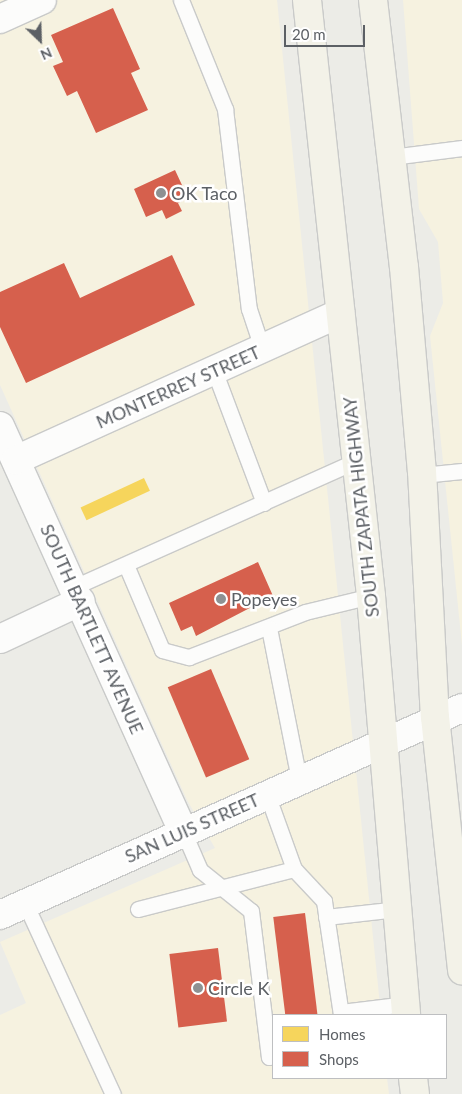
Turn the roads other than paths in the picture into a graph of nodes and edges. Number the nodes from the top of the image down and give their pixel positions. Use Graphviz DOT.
graph roads {
  1 [pos="42,0"];
  2 [pos="181,0"];
  3 [pos="307,0"];
  4 [pos="373,0"];
  5 [pos="0,19"];
  6 [pos="462,148"];
  7 [pos="391,158"];
  8 [pos="340,313"];
  9 [pos="262,348"];
  10 [pos="214,370"];
  11 [pos="0,426"];
  12 [pos="16,460"];
  13 [pos="356,461"];
  14 [pos="462,471"];
  15 [pos="422,475"];
  16 [pos="264,503"];
  17 [pos="126,565"];
  18 [pos="78,594"];
  19 [pos="371,596"];
  20 [pos="269,628"];
  21 [pos="0,639"];
  22 [pos="462,708"];
  23 [pos="435,717"];
  24 [pos="383,741"];
  25 [pos="300,780"];
  26 [pos="267,794"];
  27 [pos="184,832"];
  28 [pos="294,869"];
  29 [pos="222,888"];
  30 [pos="25,903"];
  31 [pos="398,909"];
  32 [pos="138,910"];
  33 [pos="0,915"];
  34 [pos="326,917"];
  35 [pos="462,971"];
  36 [pos="406,1010"];
  37 [pos="341,1014"];
  38 [pos="272,1056"];
  39 [pos="413,1079"];
  40 [pos="113,1094"];
  41 [pos="415,1094"];
  1 -- 5 [label="street"];
  2 -- 9 [label="lane"];
  3 -- 8 [label="main road, SOUTH ZAPATA HIGHWAY"];
  4 -- 7 [label="main road"];
  6 -- 7 [label="lane"];
  7 -- 15 [label="main road"];
  8 -- 9 [label="street, MONTERREY STREET"];
  8 -- 13 [label="main road, SOUTH ZAPATA HIGHWAY"];
  9 -- 10 [label="street, MONTERREY STREET"];
  10 -- 12 [label="street, MONTERREY STREET"];
  10 -- 16 [label="lane"];
  11 -- 12 [label="street, SOUTH BARTLETT AVENUE"];
  12 -- 18 [label="street, SOUTH BARTLETT AVENUE"];
  13 -- 16 [label="lane"];
  13 -- 19 [label="main road, SOUTH ZAPATA HIGHWAY"];
  14 -- 15 [label="lane"];
  15 -- 23 [label="main road"];
  16 -- 17 [label="lane"];
  17 -- 18 [label="lane"];
  17 -- 20 [label="lane"];
  18 -- 21 [label="street"];
  18 -- 27 [label="street, SOUTH BARTLETT AVENUE"];
  19 -- 20 [label="lane"];
  19 -- 24 [label="main road, SOUTH ZAPATA HIGHWAY"];
  20 -- 25 [label="lane"];
  22 -- 23 [label="street, SAN LUIS STREET"];
  23 -- 24 [label="street, SAN LUIS STREET"];
  23 -- 35 [label="main road"];
  24 -- 25 [label="street, SAN LUIS STREET"];
  24 -- 31 [label="main road, SOUTH ZAPATA HIGHWAY"];
  25 -- 26 [label="street, SAN LUIS STREET"];
  26 -- 27 [label="street, SAN LUIS STREET"];
  26 -- 28 [label="lane"];
  27 -- 29 [label="lane"];
  27 -- 30 [label="street, SAN LUIS STREET"];
  28 -- 29 [label="lane"];
  28 -- 34 [label="lane"];
  29 -- 32 [label="lane"];
  29 -- 38 [label="lane"];
  30 -- 33 [label="street, SAN LUIS STREET"];
  30 -- 40 [label="lane"];
  31 -- 34 [label="lane"];
  31 -- 36 [label="main road, SOUTH ZAPATA HIGHWAY"];
  34 -- 37 [label="lane"];
  36 -- 37 [label="lane"];
  39 -- 41 [label="main road"];
}
